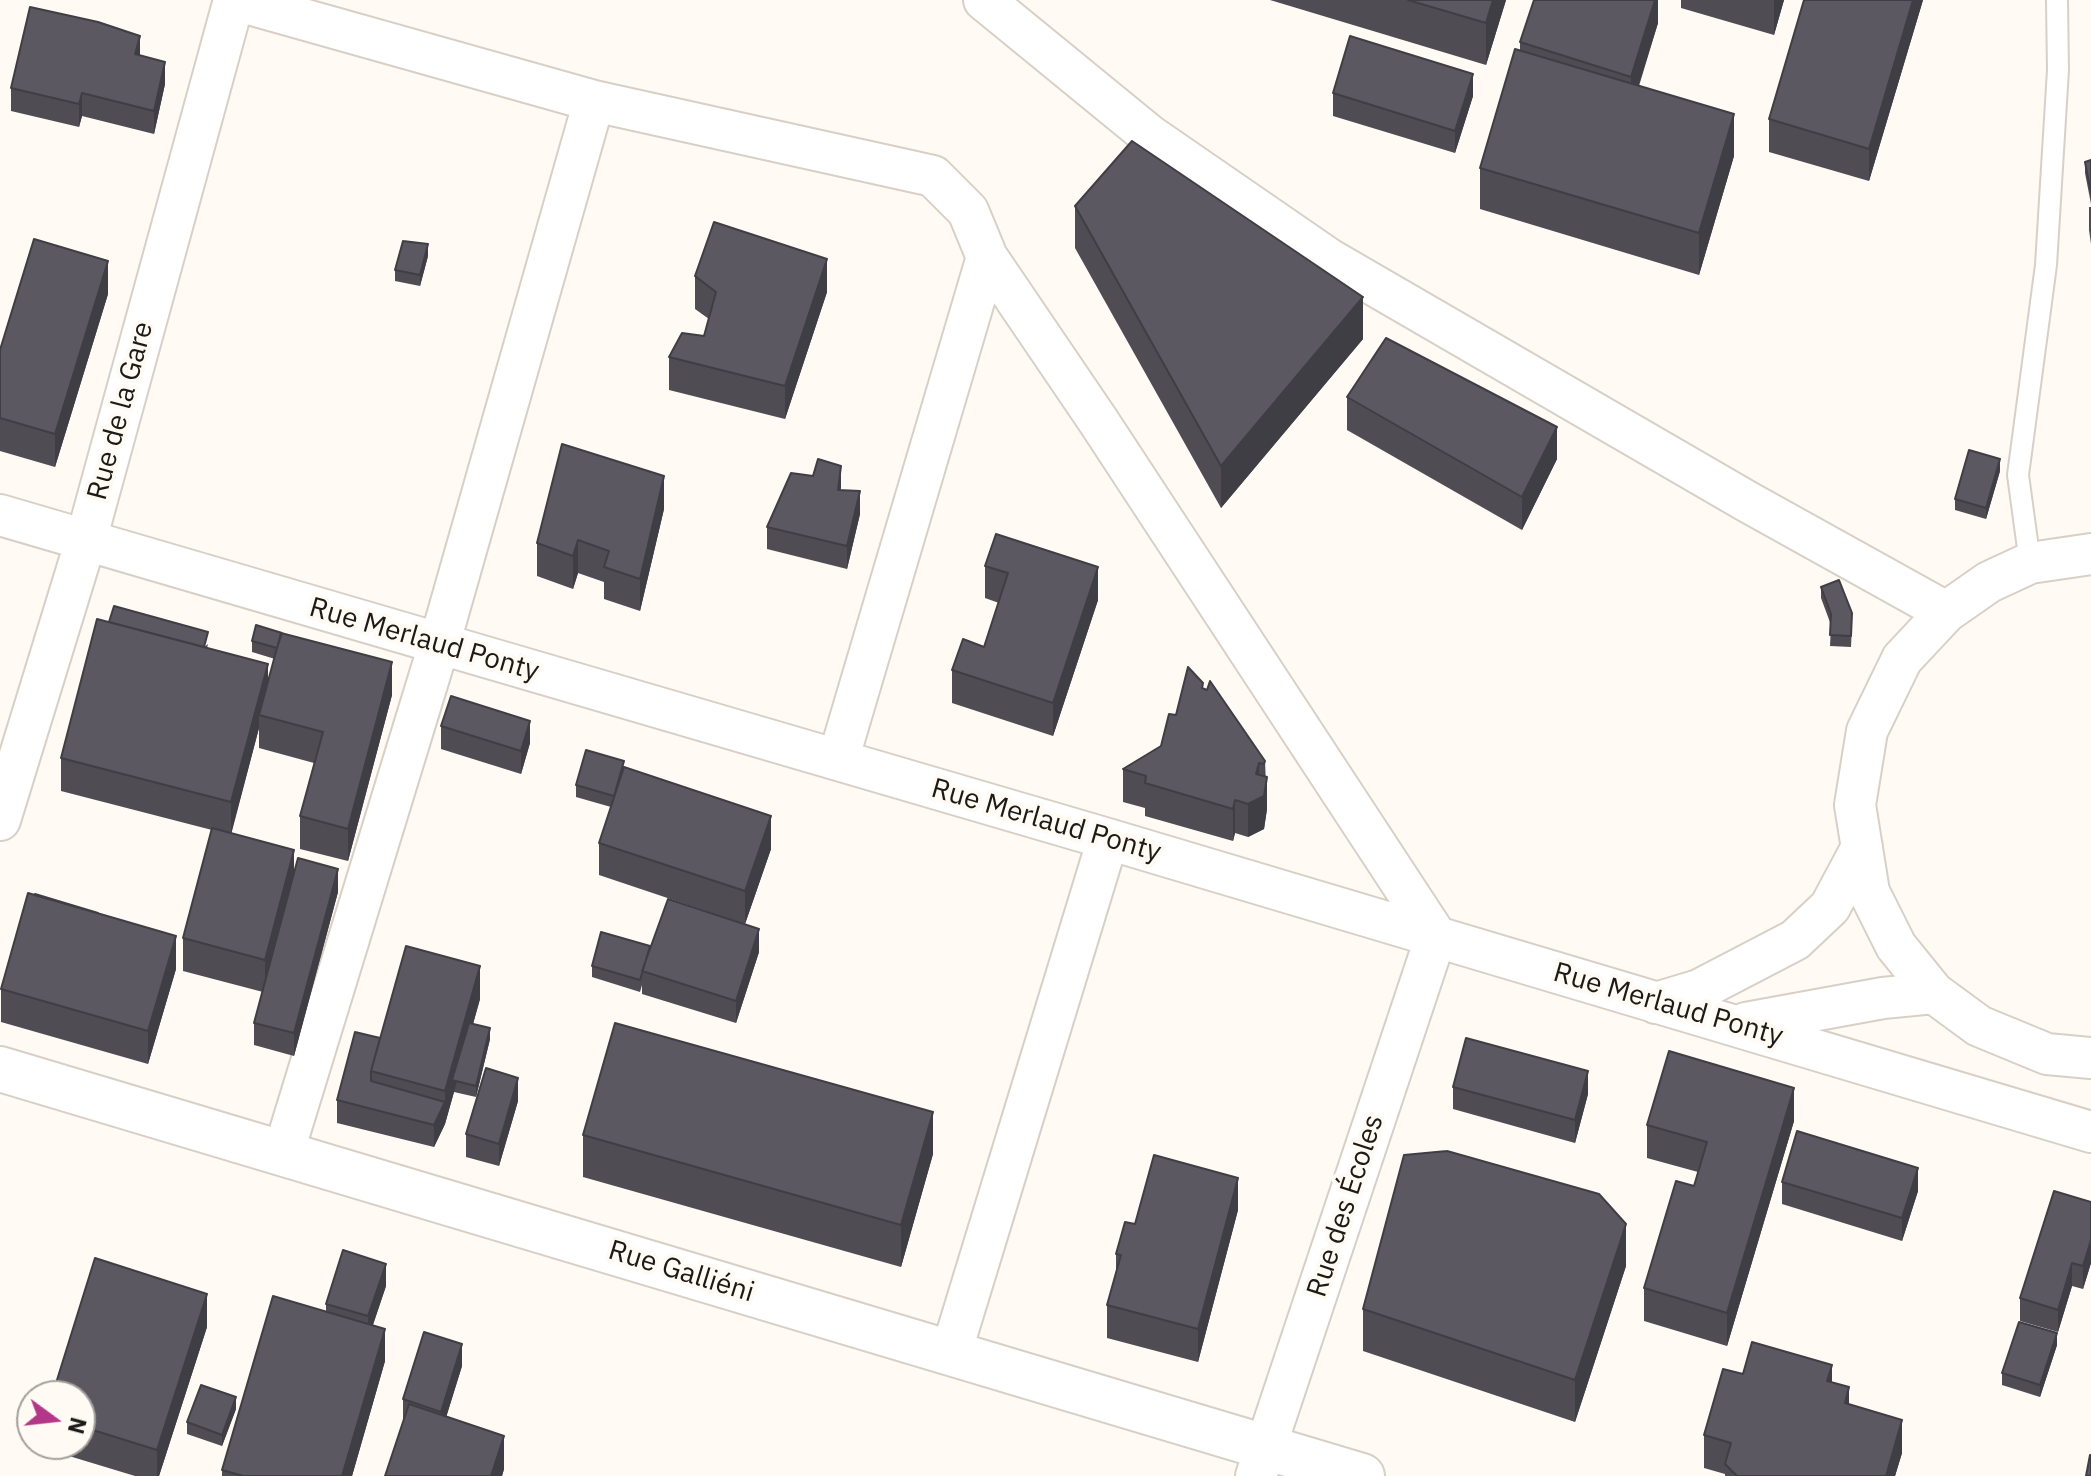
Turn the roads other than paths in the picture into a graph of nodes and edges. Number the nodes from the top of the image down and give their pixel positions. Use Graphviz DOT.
graph roads {
  1 [pos="235,0"];
  2 [pos="984,0"];
  3 [pos="2057,0"];
  4 [pos="594,101"];
  5 [pos="987,257"];
  6 [pos="0,515"];
  7 [pos="86,540"];
  8 [pos="2091,554"];
  9 [pos="2030,563"];
  10 [pos="1946,612"];
  11 [pos="439,645"];
  12 [pos="838,760"];
  13 [pos="0,820"];
  14 [pos="1108,839"];
  15 [pos="1862,847"];
  16 [pos="1436,936"];
  17 [pos="1934,993"];
  18 [pos="1656,1003"];
  19 [pos="1734,1025"];
  20 [pos="2091,1058"];
  21 [pos="0,1069"];
  22 [pos="2091,1132"];
  23 [pos="283,1154"];
  24 [pos="951,1353"];
  25 [pos="1260,1461"];
  26 [pos="1362,1476"];
  1 -- 4 [label="street"];
  1 -- 7 [label="street, Rue de la Gare"];
  2 -- 10 [label="street"];
  3 -- 9 [label="lane"];
  4 -- 5 [label="street"];
  4 -- 11 [label="street"];
  5 -- 12 [label="street"];
  5 -- 16 [label="street"];
  6 -- 7 [label="street, Rue Merlaud Ponty"];
  7 -- 11 [label="street, Rue Merlaud Ponty"];
  7 -- 13 [label="street, Rue de la Gare"];
  8 -- 9 [label="street"];
  9 -- 10 [label="street"];
  10 -- 15 [label="street"];
  11 -- 12 [label="street, Rue Merlaud Ponty"];
  11 -- 23 [label="street"];
  12 -- 14 [label="street, Rue Merlaud Ponty"];
  14 -- 16 [label="street, Rue Merlaud Ponty"];
  14 -- 24 [label="street"];
  15 -- 17 [label="street"];
  15 -- 18 [label="street"];
  16 -- 18 [label="street, Rue Merlaud Ponty"];
  16 -- 25 [label="street, Rue des Écoles"];
  17 -- 19 [label="street"];
  17 -- 20 [label="street"];
  18 -- 19 [label="street, Rue Merlaud Ponty"];
  19 -- 22 [label="street, Rue Merlaud Ponty"];
  21 -- 23 [label="street, Rue Galliéni"];
  23 -- 24 [label="street, Rue Galliéni"];
  24 -- 25 [label="street, Rue Galliéni"];
  25 -- 26 [label="street, Rue Galliéni"];
}
